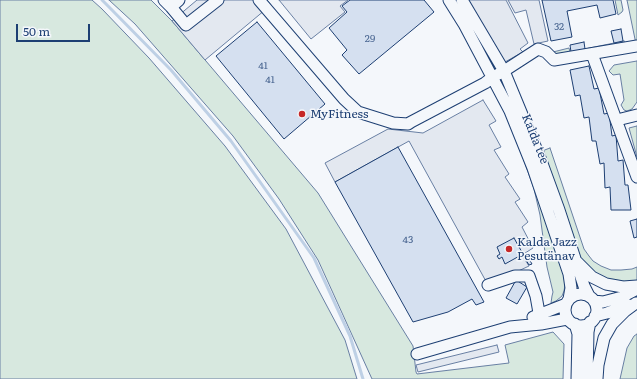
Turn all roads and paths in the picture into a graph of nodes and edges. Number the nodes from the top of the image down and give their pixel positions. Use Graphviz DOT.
graph roads {
  1 [pos="218,0"];
  2 [pos="259,0"];
  3 [pos="462,0"];
  4 [pos="449,1"];
  5 [pos="172,2"];
  6 [pos="637,46"];
  7 [pos="592,54"];
  8 [pos="504,71"];
  9 [pos="492,77"];
  10 [pos="637,115"];
  11 [pos="617,120"];
  12 [pos="637,177"];
  13 [pos="574,258"];
  14 [pos="488,285"];
  15 [pos="637,288"];
  16 [pos="591,298"];
  17 [pos="568,301"];
  18 [pos="637,303"];
  19 [pos="593,319"];
  20 [pos="540,320"];
  21 [pos="571,321"];
  22 [pos="417,354"];
  23 [pos="577,379"];
  24 [pos="587,379"];
  25 [pos="596,379"];
  1 -- 5 [label="street"];
  2 -- 9 [label="street"];
  3 -- 8 [label="street, Kalda tee"];
  4 -- 9 [label="street, Kalda tee"];
  6 -- 7 [label="street"];
  7 -- 8 [label="street"];
  7 -- 11 [label="street"];
  8 -- 9 [label="street"];
  8 -- 13 [label="street, Kalda tee"];
  9 -- 17 [label="street, Kalda tee"];
  10 -- 11 [label="street"];
  11 -- 12 [label="street"];
  13 -- 15 [label="street"];
  13 -- 16 [label="street, Kalda tee"];
  14 -- 20 [label="street"];
  15 -- 16 [label="street"];
  16 -- 17 [label="street"];
  16 -- 19 [label="street"];
  17 -- 20 [label="street"];
  17 -- 21 [label="street"];
  18 -- 19 [label="street"];
  18 -- 25 [label="street"];
  19 -- 21 [label="street"];
  19 -- 24 [label="street"];
  20 -- 21 [label="street"];
  20 -- 22 [label="street"];
  21 -- 23 [label="street"];
}
